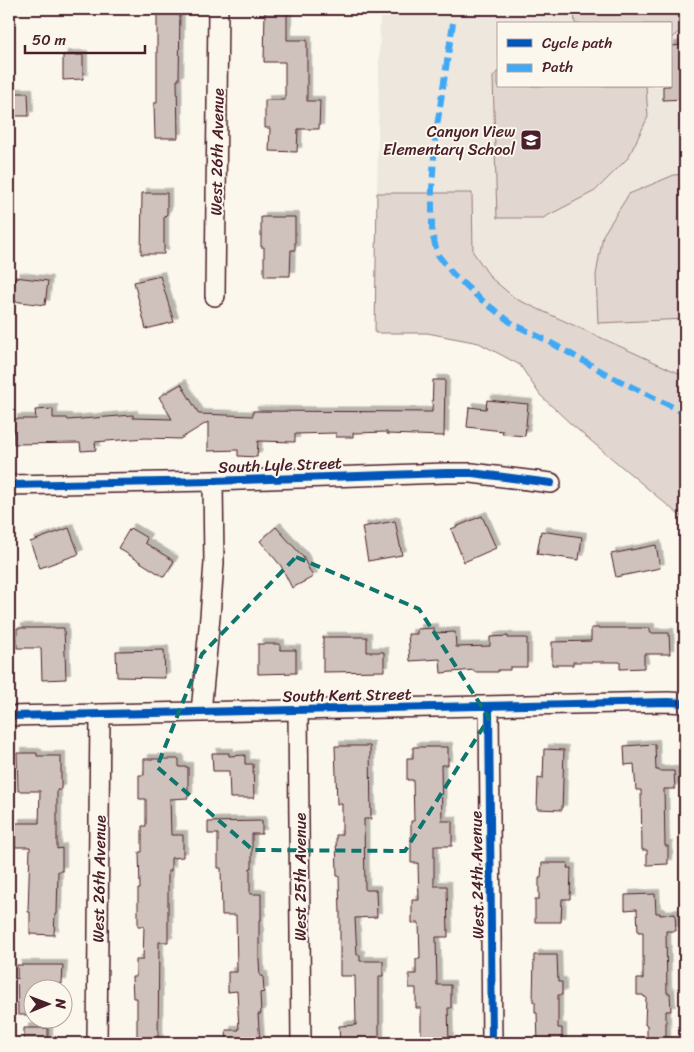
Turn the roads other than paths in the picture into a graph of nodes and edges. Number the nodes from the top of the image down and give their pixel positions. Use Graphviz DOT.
graph roads {
  1 [pos="218,9"];
  2 [pos="215,296"];
  3 [pos="213,481"];
  4 [pos="551,483"];
  5 [pos="9,485"];
  6 [pos="685,703"];
  7 [pos="488,706"];
  8 [pos="298,710"];
  9 [pos="201,712"];
  10 [pos="100,714"];
  11 [pos="9,716"];
  12 [pos="97,1043"];
  13 [pos="301,1043"];
  14 [pos="492,1043"];
  1 -- 2 [label="street, West 26th Avenue"];
  3 -- 4 [label="street, South Lyle Street"];
  3 -- 5 [label="street, South Lyle Street"];
  3 -- 9 [label="street"];
  6 -- 7 [label="street, South Kent Street"];
  7 -- 8 [label="street, South Kent Street"];
  7 -- 14 [label="street, West 24th Avenue"];
  8 -- 9 [label="street, South Kent Street"];
  8 -- 13 [label="street, West 25th Avenue"];
  9 -- 10 [label="street, South Kent Street"];
  10 -- 11 [label="street, South Kent Street"];
  10 -- 12 [label="street, West 26th Avenue"];
}
